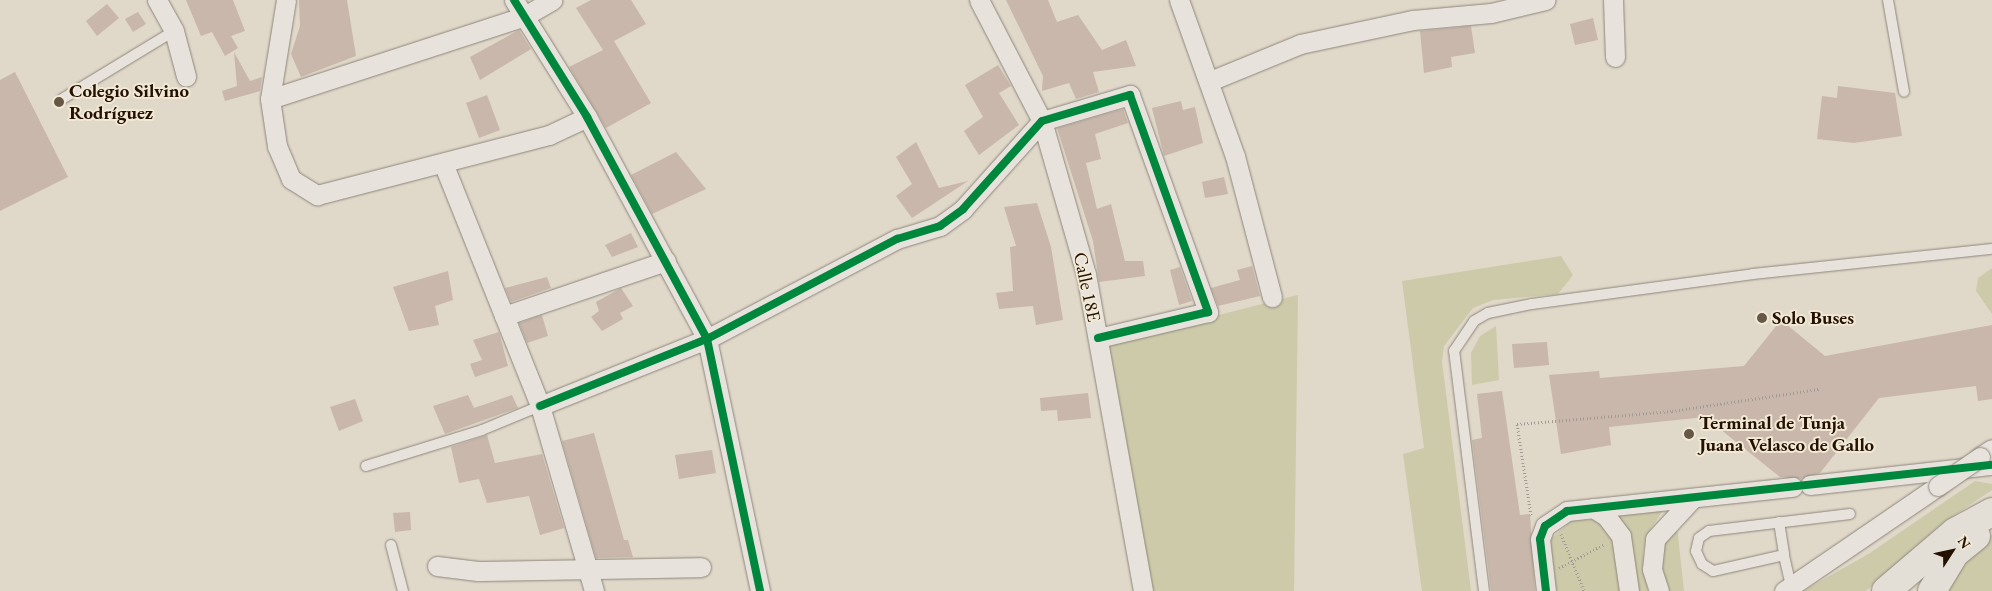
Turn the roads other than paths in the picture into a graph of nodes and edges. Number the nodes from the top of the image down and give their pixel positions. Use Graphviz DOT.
graph roads {
  1 [pos="157,0"];
  2 [pos="286,0"];
  3 [pos="514,0"];
  4 [pos="552,0"];
  5 [pos="979,0"];
  6 [pos="1179,0"];
  7 [pos="1545,0"];
  8 [pos="1612,0"];
  9 [pos="1888,0"];
  10 [pos="523,17"];
  11 [pos="174,31"];
  12 [pos="1615,57"];
  13 [pos="186,76"];
  14 [pos="1210,80"];
  15 [pos="1904,92"];
  16 [pos="62,99"];
  17 [pos="270,99"];
  18 [pos="587,117"];
  19 [pos="1042,120"];
  20 [pos="444,163"];
  21 [pos="1992,249"];
  22 [pos="666,260"];
  23 [pos="1272,297"];
  24 [pos="504,316"];
  25 [pos="1098,338"];
  26 [pos="706,339"];
  27 [pos="540,406"];
  28 [pos="1988,457"];
  29 [pos="366,466"];
  30 [pos="1692,499"];
  31 [pos="1593,508"];
  32 [pos="1992,512"];
  33 [pos="1850,514"];
  34 [pos="1779,522"];
  35 [pos="1992,528"];
  36 [pos="391,545"];
  37 [pos="1784,555"];
  38 [pos="437,566"];
  39 [pos="701,567"];
  40 [pos="586,570"];
  41 [pos="1545,583"];
  42 [pos="1788,589"];
  43 [pos="404,591"];
  44 [pos="594,591"];
  45 [pos="760,591"];
  46 [pos="1143,591"];
  47 [pos="1484,591"];
  48 [pos="1629,591"];
  49 [pos="1659,591"];
  50 [pos="1886,591"];
  51 [pos="1932,591"];
  1 -- 11 [label="street"];
  2 -- 17 [label="street"];
  3 -- 10 [label="street"];
  4 -- 10 [label="street"];
  5 -- 19 [label="street, Calle 18E"];
  6 -- 14 [label="street"];
  7 -- 14 [label="street"];
  8 -- 12 [label="street"];
  9 -- 15 [label="lane"];
  10 -- 17 [label="street"];
  10 -- 18 [label="street"];
  11 -- 13 [label="street"];
  11 -- 16 [label="lane"];
  14 -- 23 [label="street"];
  17 -- 20 [label="street"];
  18 -- 20 [label="street"];
  18 -- 22 [label="street"];
  19 -- 25 [label="street, Calle 18E"];
  19 -- 25 [label="street"];
  19 -- 26 [label="street"];
  20 -- 24 [label="street"];
  21 -- 47 [label="lane"];
  22 -- 24 [label="street"];
  22 -- 26 [label="street"];
  24 -- 27 [label="street"];
  25 -- 46 [label="street, Calle 18E"];
  26 -- 27 [label="street"];
  26 -- 45 [label="street"];
  27 -- 29 [label="lane"];
  27 -- 40 [label="street"];
  28 -- 30 [label="street"];
  28 -- 42 [label="street, bridge"];
  30 -- 31 [label="street"];
  30 -- 49 [label="street"];
  31 -- 41 [label="street"];
  31 -- 48 [label="street"];
  32 -- 50 [label="highway"];
  33 -- 34 [label="lane"];
  34 -- 37 [label="lane"];
  34 -- 37 [label="lane"];
  35 -- 51 [label="highway"];
  36 -- 43 [label="lane"];
  37 -- 42 [label="lane"];
  38 -- 40 [label="street"];
  39 -- 40 [label="street"];
  40 -- 44 [label="street"];
}
